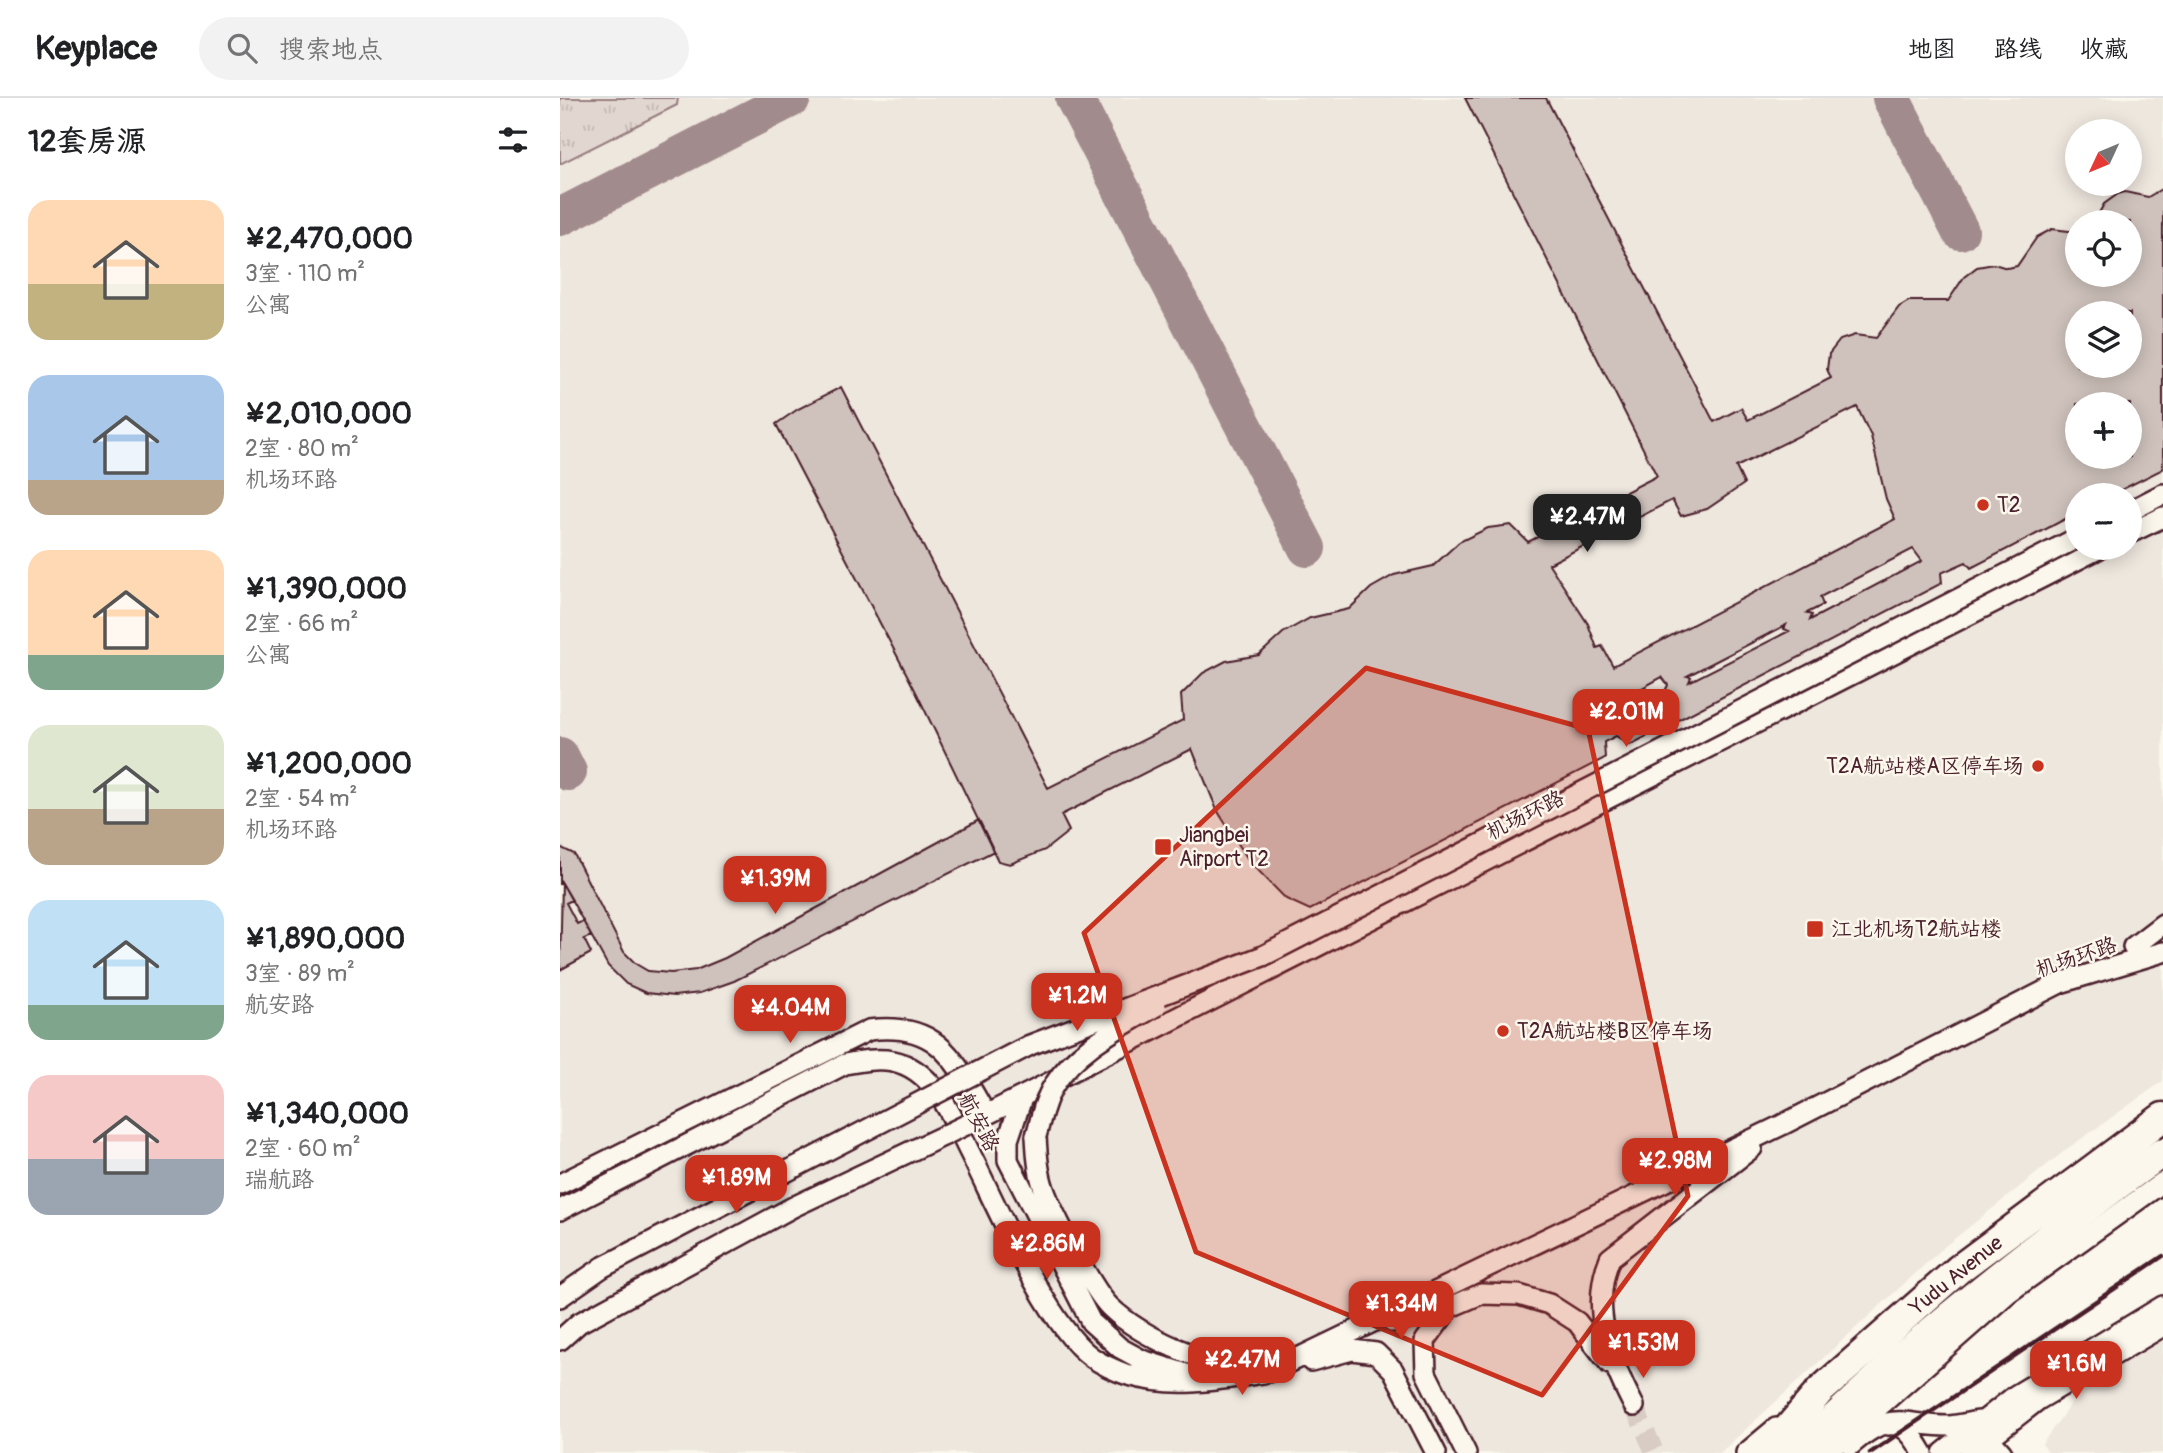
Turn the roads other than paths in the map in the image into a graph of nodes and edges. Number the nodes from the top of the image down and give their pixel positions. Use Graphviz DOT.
graph roads {
  1 [pos="2163,494"];
  2 [pos="2142,505"];
  3 [pos="2163,517"];
  4 [pos="2142,527"];
  5 [pos="2065,544"];
  6 [pos="2076,560"];
  7 [pos="2163,925"];
  8 [pos="2133,947"];
  9 [pos="2163,952"];
  10 [pos="1187,987"];
  11 [pos="1022,1098"];
  12 [pos="2163,1117"];
  13 [pos="978,1119"];
  14 [pos="1782,1125"];
  15 [pos="2163,1152"];
  16 [pos="2163,1182"];
  17 [pos="560,1184"];
  18 [pos="560,1210"];
  19 [pos="1531,1246"];
  20 [pos="560,1297"];
  21 [pos="2163,1306"];
  22 [pos="1447,1308"];
  23 [pos="2163,1326"];
  24 [pos="1345,1335"];
  25 [pos="560,1340"];
  26 [pos="1269,1372"];
  27 [pos="1617,1373"];
  28 [pos="1210,1382"];
  29 [pos="1820,1391"];
  30 [pos="1634,1406"];
  31 [pos="1880,1426"];
  32 [pos="1984,1429"];
  33 [pos="1436,1453"];
  34 [pos="1466,1453"];
  35 [pos="1746,1453"];
  36 [pos="1767,1453"];
  37 [pos="1798,1453"];
  38 [pos="1826,1453"];
  39 [pos="1842,1453"];
  40 [pos="1923,1453"];
  41 [pos="1943,1453"];
  42 [pos="1970,1453"];
  43 [pos="2002,1453"];
  1 -- 2 [label="street"];
  3 -- 4 [label="street"];
  5 -- 10 [label="street, 机场环路, bridge"];
  6 -- 11 [label="street, 机场环路"];
  7 -- 8 [label="street"];
  9 -- 14 [label="street, 机场环路"];
  10 -- 20 [label="street, bridge"];
  10 -- 26 [label="street, bridge"];
  11 -- 13 [label="street, 机场环路"];
  11 -- 28 [label="street"];
  12 -- 29 [label="highway, Yudu Avenue"];
  13 -- 17 [label="street, 航安路"];
  13 -- 25 [label="street, 机场环路, bridge"];
  14 -- 19 [label="street, 机场环路"];
  14 -- 27 [label="street"];
  15 -- 37 [label="highway, Yudu Avenue"];
  16 -- 38 [label="street"];
  18 -- 28 [label="street, 航安路"];
  19 -- 22 [label="street"];
  19 -- 24 [label="street, 机场环路"];
  21 -- 32 [label="street"];
  22 -- 24 [label="street"];
  22 -- 27 [label="street"];
  22 -- 34 [label="street"];
  23 -- 32 [label="street"];
  24 -- 26 [label="street, 机场环路"];
  26 -- 28 [label="street, 机场环路"];
  26 -- 33 [label="street"];
  27 -- 30 [label="street"];
  29 -- 35 [label="street"];
  29 -- 36 [label="highway, Yudu Avenue"];
  31 -- 32 [label="street"];
  31 -- 39 [label="street"];
  31 -- 40 [label="street"];
  32 -- 41 [label="street"];
  32 -- 42 [label="street"];
  32 -- 43 [label="street"];
}
